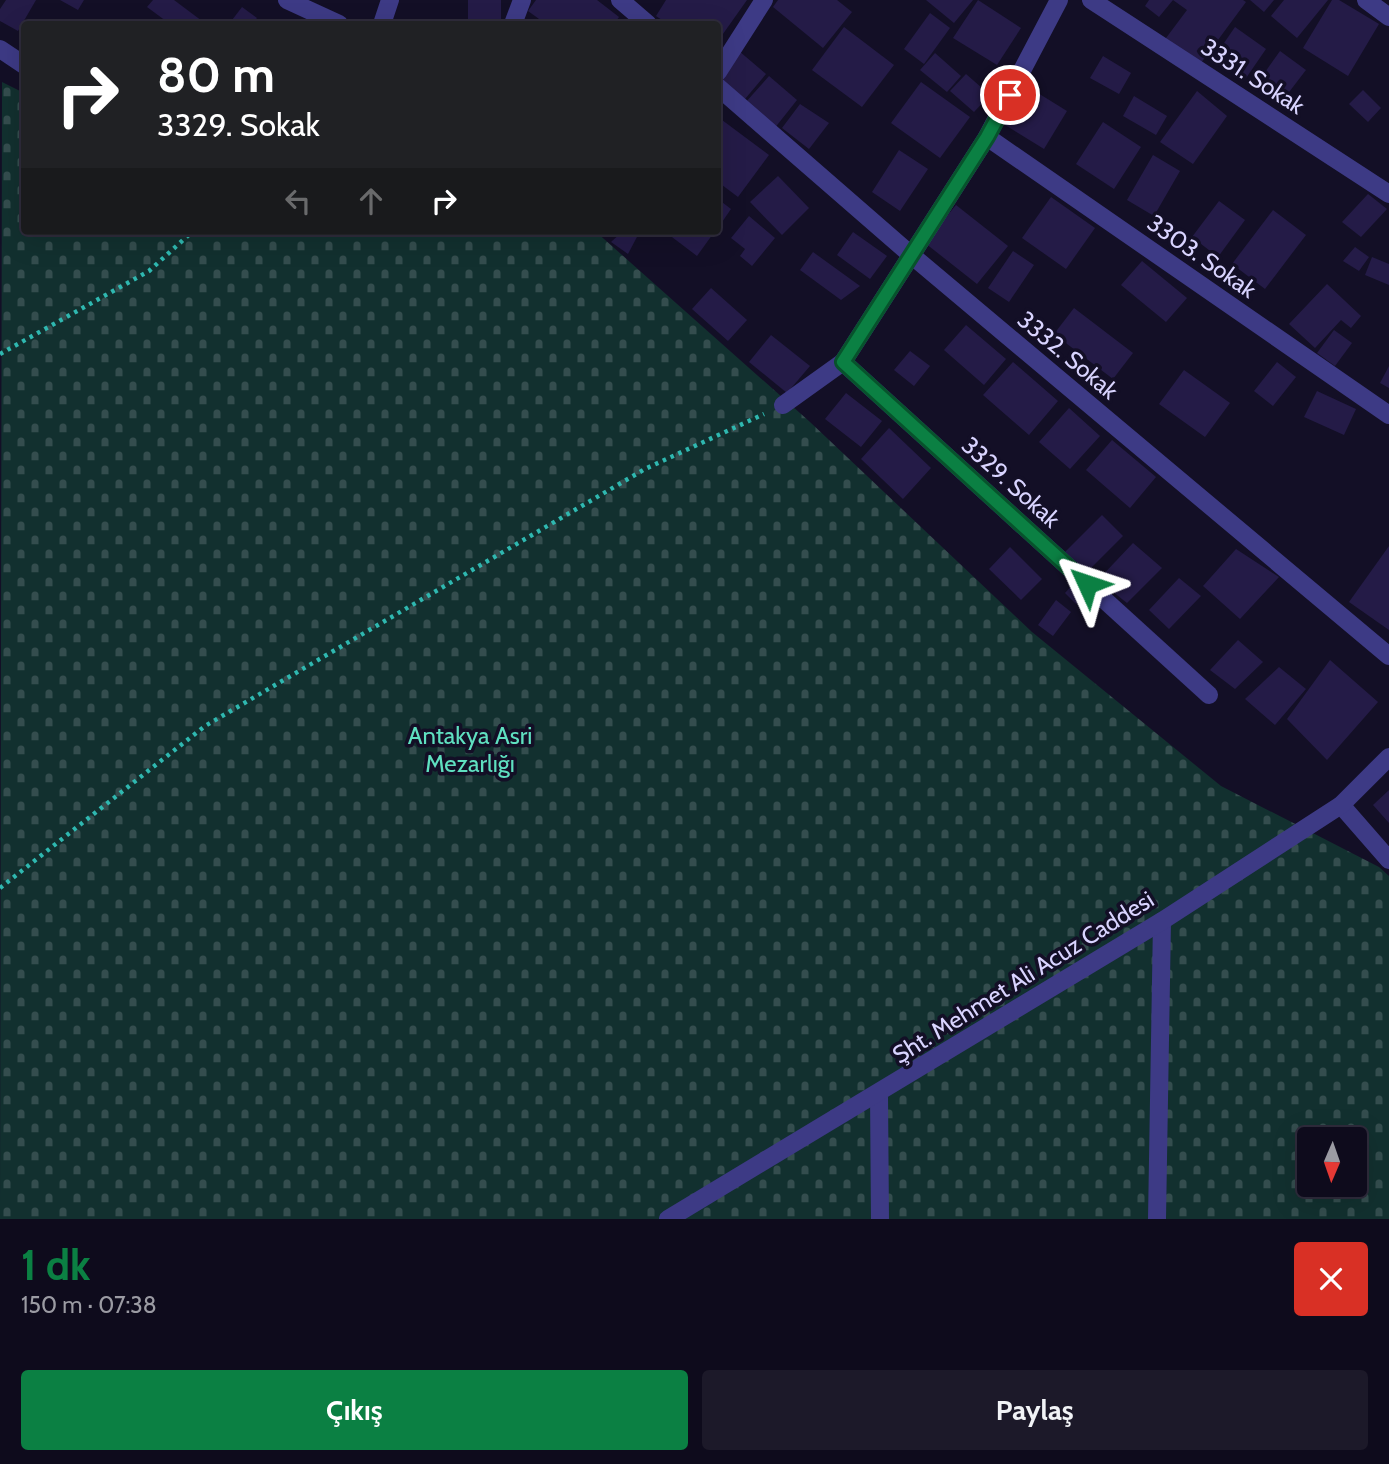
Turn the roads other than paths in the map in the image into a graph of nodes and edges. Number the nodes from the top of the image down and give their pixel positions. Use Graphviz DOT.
graph roads {
  1 [pos="287,0"];
  2 [pos="390,0"];
  3 [pos="522,0"];
  4 [pos="620,0"];
  5 [pos="764,0"];
  6 [pos="1059,0"];
  7 [pos="1091,0"];
  8 [pos="1366,0"];
  9 [pos="1389,17"];
  10 [pos="332,21"];
  11 [pos="383,21"];
  12 [pos="514,21"];
  13 [pos="644,21"];
  14 [pos="0,49"];
  15 [pos="21,63"];
  16 [pos="721,67"];
  17 [pos="721,90"];
  18 [pos="987,137"];
  19 [pos="1389,194"];
  20 [pos="910,254"];
  21 [pos="843,362"];
  22 [pos="783,405"];
  23 [pos="1389,415"];
  24 [pos="1389,656"];
  25 [pos="1209,695"];
  26 [pos="1389,757"];
  27 [pos="1341,805"];
  28 [pos="1389,860"];
  29 [pos="1162,921"];
  30 [pos="879,1094"];
  31 [pos="668,1219"];
  32 [pos="880,1219"];
  33 [pos="1157,1219"];
  1 -- 10 [label="street"];
  2 -- 11 [label="street"];
  3 -- 12 [label="street"];
  4 -- 13 [label="street"];
  5 -- 16 [label="street"];
  6 -- 18 [label="street"];
  7 -- 19 [label="street, 3331. Sokak"];
  8 -- 9 [label="street"];
  14 -- 15 [label="street"];
  17 -- 20 [label="street, 3332. Sokak"];
  18 -- 20 [label="street"];
  18 -- 23 [label="street, 3303. Sokak"];
  20 -- 21 [label="street"];
  20 -- 24 [label="street, 3332. Sokak"];
  21 -- 22 [label="street"];
  21 -- 25 [label="street, 3329. Sokak"];
  26 -- 27 [label="street, Şht. Mehmet Ali Acuz Caddesi"];
  27 -- 28 [label="street"];
  27 -- 29 [label="street, Şht. Mehmet Ali Acuz Caddesi"];
  29 -- 30 [label="street, Şht. Mehmet Ali Acuz Caddesi"];
  29 -- 33 [label="street"];
  30 -- 31 [label="street, Şht. Mehmet Ali Acuz Caddesi"];
  30 -- 32 [label="street"];
}
